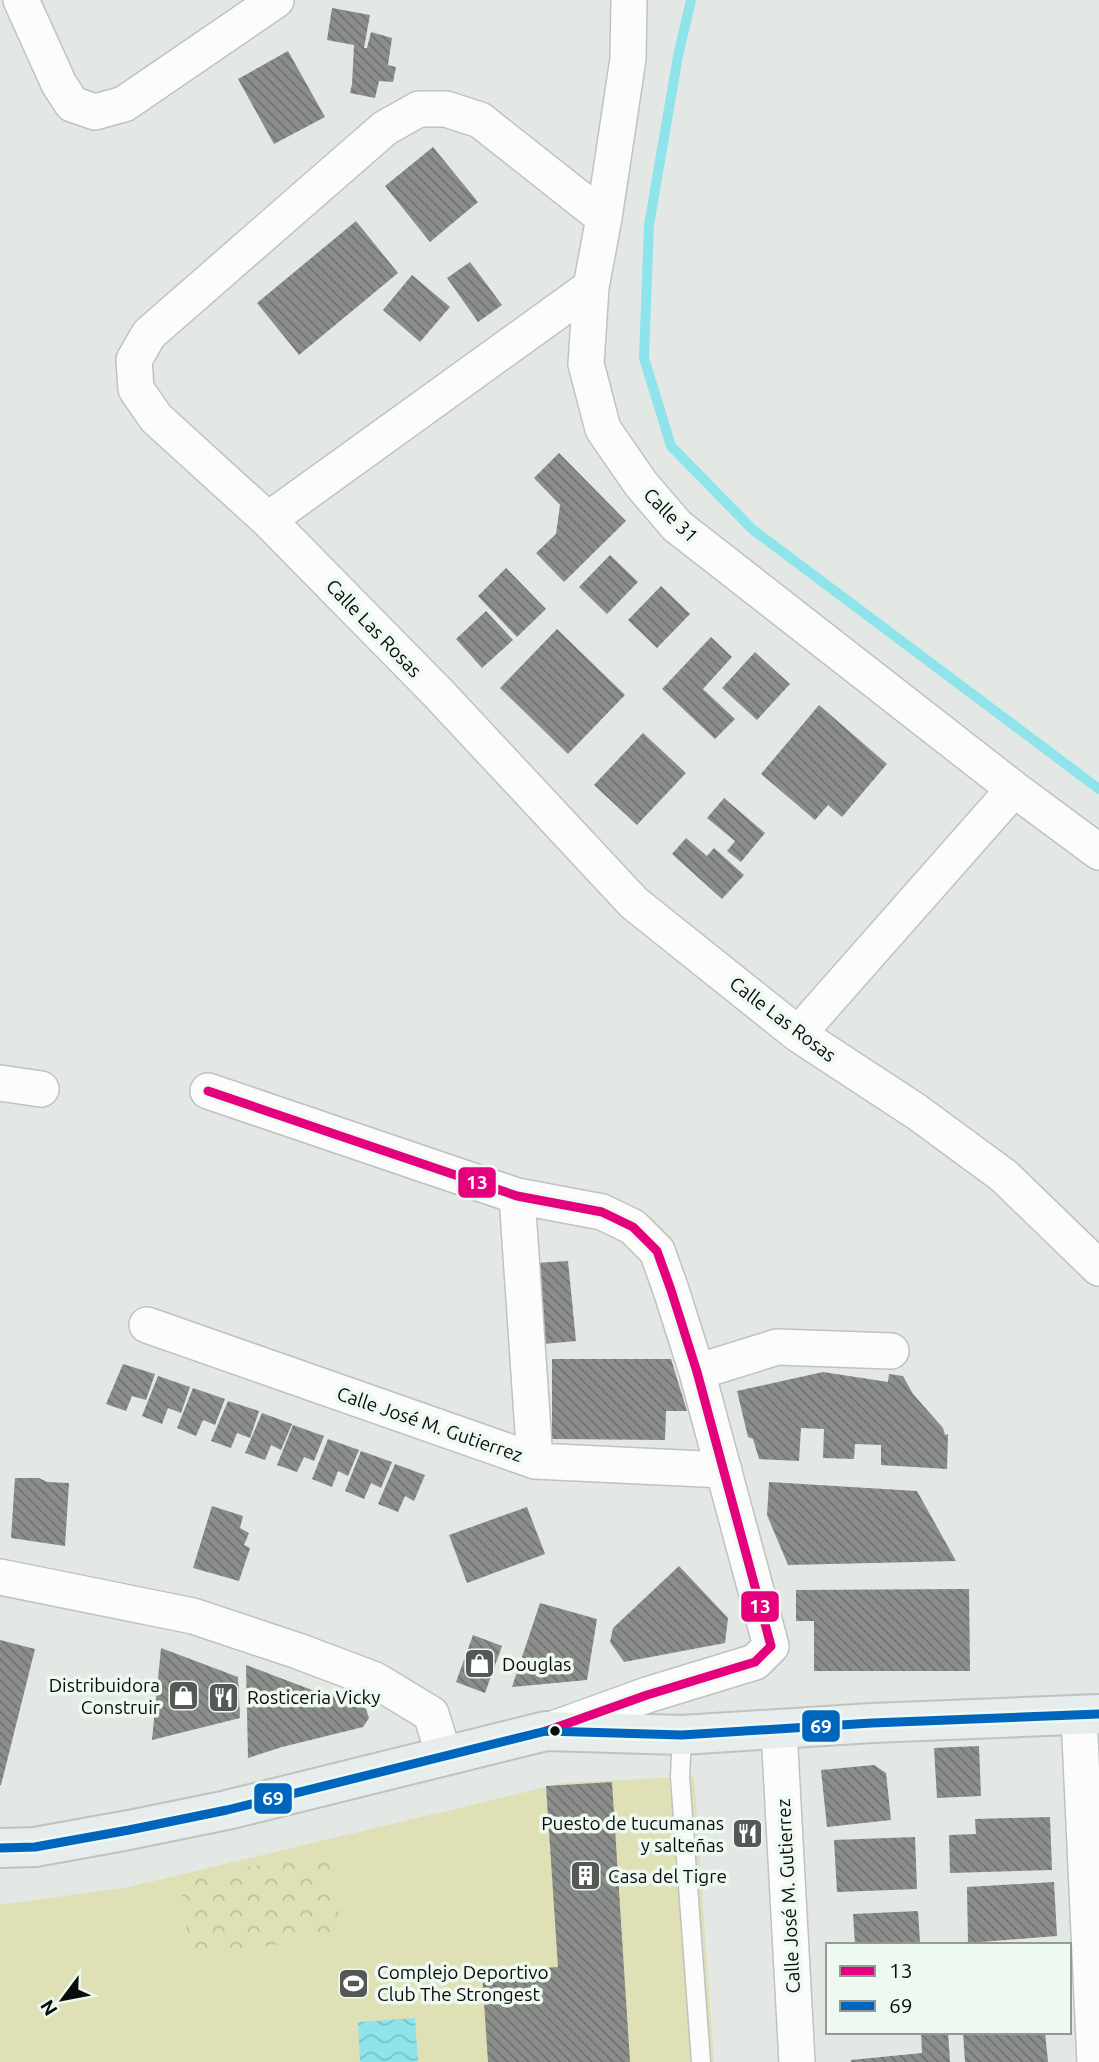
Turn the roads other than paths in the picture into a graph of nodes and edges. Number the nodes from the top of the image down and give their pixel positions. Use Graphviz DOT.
graph roads {
  1 [pos="21,0"];
  2 [pos="275,0"];
  3 [pos="629,0"];
  4 [pos="604,218"];
  5 [pos="591,287"];
  6 [pos="268,520"];
  7 [pos="1014,789"];
  8 [pos="1099,852"];
  9 [pos="798,1034"];
  10 [pos="0,1083"];
  11 [pos="41,1089"];
  12 [pos="208,1091"];
  13 [pos="517,1196"];
  14 [pos="1099,1268"];
  15 [pos="147,1325"];
  16 [pos="891,1351"];
  17 [pos="697,1372"];
  18 [pos="535,1461"];
  19 [pos="724,1470"];
  20 [pos="0,1577"];
  21 [pos="1089,1714"];
  22 [pos="779,1730"];
  23 [pos="546,1731"];
  24 [pos="681,1735"];
  25 [pos="444,1755"];
  26 [pos="0,1848"];
  27 [pos="1096,2020"];
  28 [pos="701,2062"];
  29 [pos="797,2062"];
  30 [pos="1095,2062"];
  1 -- 2 [label="street"];
  3 -- 4 [label="street, Calle 31"];
  4 -- 5 [label="street, Calle 31"];
  4 -- 6 [label="street, Calle Las Rosas"];
  5 -- 6 [label="street"];
  5 -- 7 [label="street, Calle 31"];
  6 -- 9 [label="street, Calle Las Rosas"];
  7 -- 8 [label="street, Calle 31"];
  7 -- 9 [label="street"];
  9 -- 14 [label="street, Calle Las Rosas"];
  10 -- 11 [label="street"];
  12 -- 13 [label="street"];
  13 -- 17 [label="street"];
  13 -- 18 [label="street"];
  15 -- 18 [label="street, Calle José M. Gutierrez"];
  16 -- 17 [label="street"];
  17 -- 19 [label="street"];
  18 -- 19 [label="street, Calle José M. Gutierrez"];
  19 -- 23 [label="street"];
  20 -- 25 [label="street"];
  21 -- 22 [label="main road"];
  21 -- 27 [label="street"];
  22 -- 24 [label="main road"];
  22 -- 29 [label="street, Calle José M. Gutierrez"];
  23 -- 24 [label="main road"];
  23 -- 25 [label="main road"];
  24 -- 28 [label="lane"];
  25 -- 26 [label="main road"];
  27 -- 30 [label="street"];
}
